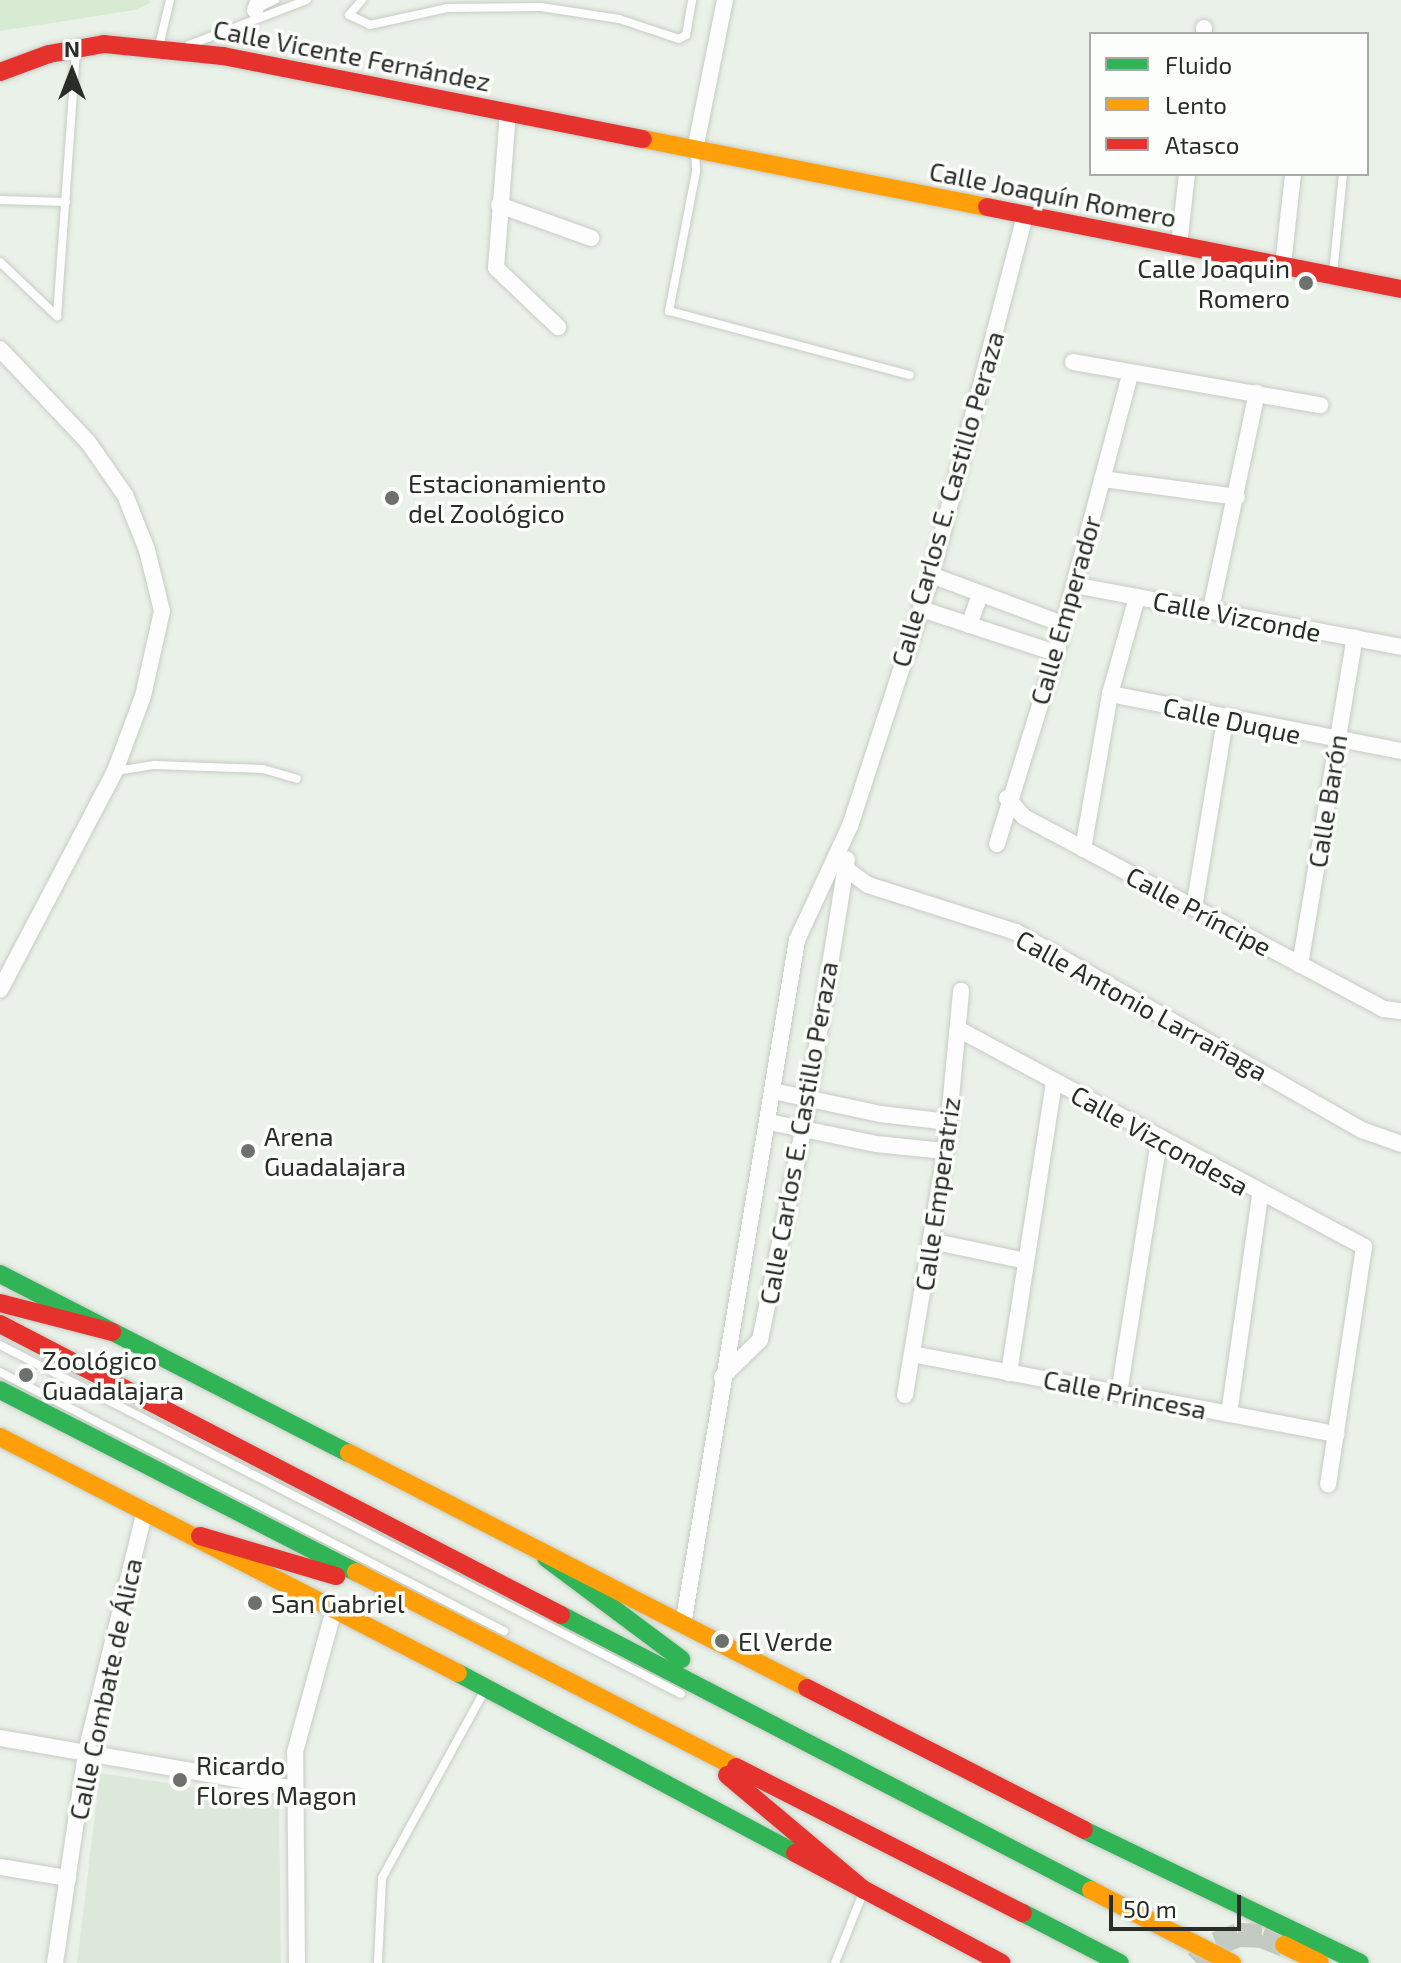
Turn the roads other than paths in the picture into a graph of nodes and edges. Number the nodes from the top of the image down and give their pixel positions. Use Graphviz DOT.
graph roads {
  1 [pos="170,0"];
  2 [pos="275,0"];
  3 [pos="307,0"];
  4 [pos="362,0"];
  5 [pos="692,0"];
  6 [pos="725,0"];
  7 [pos="252,10"];
  8 [pos="159,46"];
  9 [pos="76,48"];
  10 [pos="180,49"];
  11 [pos="0,72"];
  12 [pos="508,112"];
  13 [pos="695,150"];
  14 [pos="1187,176"];
  15 [pos="1293,176"];
  16 [pos="1343,176"];
  17 [pos="0,200"];
  18 [pos="66,202"];
  19 [pos="499,205"];
  20 [pos="1025,216"];
  21 [pos="591,238"];
  22 [pos="1179,245"];
  23 [pos="0,262"];
  24 [pos="1283,265"];
  25 [pos="1333,274"];
  26 [pos="1401,289"];
  27 [pos="558,327"];
  28 [pos="0,349"];
  29 [pos="1073,362"];
  30 [pos="1130,374"];
  31 [pos="910,375"];
  32 [pos="1257,393"];
  33 [pos="1320,405"];
  34 [pos="1102,479"];
  35 [pos="1237,497"];
  36 [pos="931,575"];
  37 [pos="1074,585"];
  38 [pos="980,594"];
  39 [pos="1137,597"];
  40 [pos="921,609"];
  41 [pos="1211,609"];
  42 [pos="1063,624"];
  43 [pos="969,625"];
  44 [pos="1355,638"];
  45 [pos="1401,647"];
  46 [pos="1056,653"];
  47 [pos="1110,694"];
  48 [pos="1225,720"];
  49 [pos="1336,741"];
  50 [pos="1401,751"];
  51 [pos="115,771"];
  52 [pos="297,779"];
  53 [pos="1007,798"];
  54 [pos="997,844"];
  55 [pos="1083,849"];
  56 [pos="841,865"];
  57 [pos="1194,908"];
  58 [pos="1300,965"];
  59 [pos="0,990"];
  60 [pos="961,991"];
  61 [pos="1399,1012"];
  62 [pos="958,1029"];
  63 [pos="1054,1083"];
  64 [pos="773,1091"];
  65 [pos="808,1100"];
  66 [pos="880,1114"];
  67 [pos="769,1122"];
  68 [pos="949,1122"];
  69 [pos="803,1130"];
  70 [pos="1159,1141"];
  71 [pos="876,1144"];
  72 [pos="1401,1144"];
  73 [pos="945,1151"];
  74 [pos="1260,1195"];
  75 [pos="931,1241"];
  76 [pos="1026,1261"];
  77 [pos="0,1274"];
  78 [pos="0,1303"];
  79 [pos="0,1324"];
  80 [pos="112,1332"];
  81 [pos="0,1345"];
  82 [pos="912,1354"];
  83 [pos="0,1372"];
  84 [pos="1009,1373"];
  85 [pos="722,1377"];
  86 [pos="0,1390"];
  87 [pos="1119,1393"];
  88 [pos="905,1395"];
  89 [pos="1229,1414"];
  90 [pos="1337,1434"];
  91 [pos="0,1437"];
  92 [pos="1328,1484"];
  93 [pos="145,1510"];
  94 [pos="200,1536"];
  95 [pos="546,1558"];
  96 [pos="393,1592"];
  97 [pos="334,1609"];
  98 [pos="683,1625"];
  99 [pos="511,1635"];
  100 [pos="484,1692"];
  101 [pos="696,1702"];
  102 [pos="750,1710"];
  103 [pos="679,1736"];
  104 [pos="0,1738"];
  105 [pos="86,1752"];
  106 [pos="295,1789"];
  107 [pos="861,1816"];
  108 [pos="0,1867"];
  109 [pos="68,1878"];
  110 [pos="864,1890"];
  111 [pos="1284,1945"];
  112 [pos="1122,1959"];
  113 [pos="55,1963"];
  114 [pos="297,1963"];
  115 [pos="378,1963"];
  116 [pos="835,1963"];
  117 [pos="1002,1963"];
  118 [pos="1232,1963"];
  119 [pos="1320,1963"];
  120 [pos="1360,1963"];
  1 -- 8 [label="lane"];
  2 -- 7 [label="lane"];
  3 -- 7 [label="lane"];
  4 -- 5 [label="lane"];
  6 -- 13 [label="street"];
  7 -- 10 [label="lane"];
  8 -- 9 [label="main road, Calle Vicente Fernández"];
  8 -- 10 [label="main road, Calle Vicente Fernández"];
  9 -- 11 [label="main road, Calle Vicente Fernández"];
  9 -- 18 [label="lane"];
  10 -- 12 [label="main road, Calle Vicente Fernández"];
  12 -- 13 [label="main road, Calle Vicente Fernández"];
  12 -- 19 [label="street"];
  13 -- 20 [label="main road, Calle Joaquín Romero"];
  13 -- 31 [label="lane"];
  14 -- 22 [label="street"];
  15 -- 24 [label="street"];
  16 -- 25 [label="lane"];
  17 -- 18 [label="lane"];
  18 -- 23 [label="lane"];
  19 -- 21 [label="street"];
  19 -- 27 [label="street"];
  20 -- 22 [label="main road, Calle Joaquín Romero"];
  20 -- 36 [label="street, Calle Carlos E. Castillo Peraza"];
  22 -- 24 [label="main road, Calle Joaquín Romero"];
  24 -- 25 [label="main road, Calle Joaquín Romero"];
  25 -- 26 [label="main road, Calle Joaquín Romero"];
  28 -- 51 [label="street"];
  29 -- 30 [label="street"];
  30 -- 32 [label="street"];
  30 -- 34 [label="street, Calle Emperador"];
  32 -- 33 [label="street"];
  32 -- 35 [label="street"];
  34 -- 35 [label="street"];
  34 -- 37 [label="street, Calle Emperador"];
  35 -- 41 [label="street"];
  36 -- 38 [label="street"];
  36 -- 40 [label="street, Calle Carlos E. Castillo Peraza"];
  37 -- 39 [label="street, Calle Vizconde"];
  37 -- 42 [label="street, Calle Emperador"];
  38 -- 42 [label="street"];
  38 -- 43 [label="street"];
  39 -- 41 [label="street, Calle Vizconde"];
  39 -- 47 [label="street"];
  40 -- 43 [label="street"];
  40 -- 56 [label="street, Calle Carlos E. Castillo Peraza"];
  41 -- 44 [label="street, Calle Vizconde"];
  42 -- 46 [label="street, Calle Emperador"];
  43 -- 46 [label="street"];
  44 -- 45 [label="street, Calle Vizconde"];
  44 -- 49 [label="street, Calle Barón"];
  46 -- 53 [label="street, Calle Emperador"];
  47 -- 48 [label="street, Calle Duque"];
  47 -- 55 [label="street"];
  48 -- 49 [label="street, Calle Duque"];
  48 -- 57 [label="street"];
  49 -- 50 [label="street, Calle Duque"];
  49 -- 58 [label="street, Calle Barón"];
  51 -- 52 [label="lane"];
  51 -- 59 [label="street"];
  53 -- 54 [label="street, Calle Emperador"];
  53 -- 55 [label="street, Calle Príncipe"];
  55 -- 57 [label="street, Calle Príncipe"];
  56 -- 64 [label="street, Calle Carlos E. Castillo Peraza"];
  56 -- 65 [label="street, Calle Carlos E. Castillo Peraza"];
  56 -- 72 [label="street, Calle Antonio Larrañaga"];
  57 -- 58 [label="street, Calle Príncipe"];
  58 -- 61 [label="street, Calle Príncipe"];
  60 -- 62 [label="street, Calle Emperatriz"];
  62 -- 63 [label="street, Calle Vizcondesa"];
  62 -- 68 [label="street, Calle Emperatriz"];
  63 -- 70 [label="street, Calle Vizcondesa"];
  63 -- 76 [label="street"];
  64 -- 65 [label="street"];
  64 -- 67 [label="street, Calle Carlos E. Castillo Peraza"];
  65 -- 66 [label="street"];
  65 -- 69 [label="street, Calle Carlos E. Castillo Peraza"];
  66 -- 68 [label="street"];
  66 -- 71 [label="street"];
  67 -- 69 [label="street"];
  67 -- 85 [label="street, Calle Carlos E. Castillo Peraza"];
  68 -- 73 [label="street, Calle Emperatriz"];
  69 -- 71 [label="street"];
  69 -- 85 [label="street, Calle Carlos E. Castillo Peraza"];
  70 -- 74 [label="street, Calle Vizcondesa"];
  70 -- 87 [label="street"];
  71 -- 73 [label="street"];
  73 -- 75 [label="street, Calle Emperatriz"];
  74 -- 89 [label="street"];
  74 -- 90 [label="street, Calle Vizcondesa"];
  75 -- 76 [label="street"];
  75 -- 82 [label="street, Calle Emperatriz"];
  76 -- 84 [label="street"];
  77 -- 80 [label="main road"];
  78 -- 80 [label="main road"];
  79 -- 102 [label="main road"];
  80 -- 95 [label="main road"];
  81 -- 101 [label="lane"];
  82 -- 84 [label="street, Calle Princesa"];
  82 -- 88 [label="street, Calle Emperatriz"];
  83 -- 99 [label="lane"];
  84 -- 87 [label="street, Calle Princesa"];
  85 -- 98 [label="street, Calle Carlos E. Castillo Peraza"];
  86 -- 96 [label="main road"];
  87 -- 89 [label="street, Calle Princesa"];
  89 -- 90 [label="street, Calle Princesa"];
  90 -- 92 [label="street"];
  91 -- 93 [label="main road"];
  93 -- 94 [label="main road"];
  93 -- 105 [label="street, Calle Combate de Álica"];
  94 -- 96 [label="main road"];
  94 -- 97 [label="main road"];
  95 -- 98 [label="main road"];
  95 -- 102 [label="main road"];
  96 -- 103 [label="main road"];
  97 -- 100 [label="main road"];
  97 -- 106 [label="street"];
  98 -- 120 [label="main road"];
  100 -- 110 [label="main road"];
  100 -- 115 [label="lane"];
  102 -- 118 [label="main road"];
  103 -- 110 [label="main road"];
  103 -- 112 [label="main road"];
  104 -- 105 [label="street"];
  105 -- 106 [label="street"];
  105 -- 109 [label="street, Calle Combate de Álica"];
  106 -- 114 [label="street"];
  107 -- 112 [label="lane"];
  108 -- 109 [label="street"];
  109 -- 113 [label="street, Calle Combate de Álica"];
  110 -- 116 [label="lane"];
  110 -- 117 [label="main road"];
  111 -- 119 [label="main road"];
}
